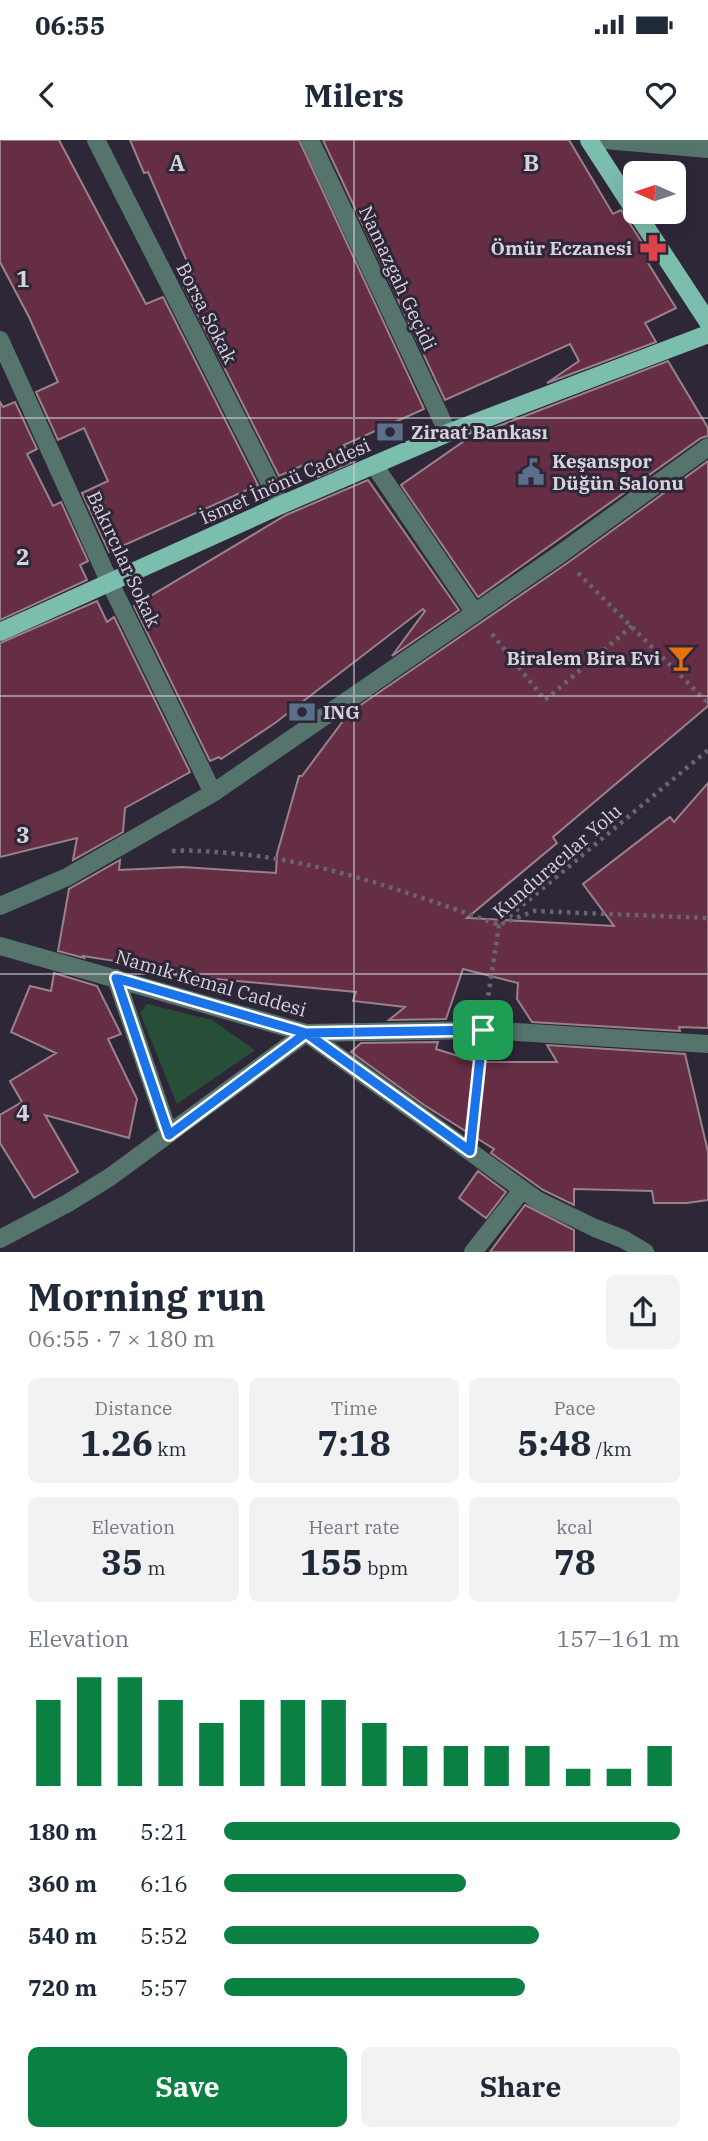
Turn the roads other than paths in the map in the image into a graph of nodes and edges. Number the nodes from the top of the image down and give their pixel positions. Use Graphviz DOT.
graph roads {
  1 [pos="96,140"];
  2 [pos="310,140"];
  3 [pos="589,140"];
  4 [pos="605,140"];
  5 [pos="708,149"];
  6 [pos="623,191"];
  7 [pos="644,224"];
  8 [pos="708,322"];
  9 [pos="708,334"];
  10 [pos="0,340"];
  11 [pos="448,433"];
  12 [pos="708,447"];
  13 [pos="374,465"];
  14 [pos="281,505"];
  15 [pos="110,583"];
  16 [pos="475,613"];
  17 [pos="0,632"];
  18 [pos="214,793"];
  19 [pos="0,906"];
  20 [pos="0,946"];
  21 [pos="116,978"];
  22 [pos="306,1033"];
  23 [pos="708,1044"];
  24 [pos="169,1135"];
  25 [pos="522,1190"];
  26 [pos="0,1239"];
  27 [pos="473,1252"];
  28 [pos="645,1252"];
  1 -- 14 [label="street, Borsa Sokak"];
  2 -- 11 [label="street, Namazgah Geçidi"];
  3 -- 6 [label="main road"];
  4 -- 5 [label="street"];
  7 -- 8 [label="main road"];
  9 -- 11 [label="main road, İsmet İnönü Caddesi"];
  10 -- 15 [label="street, Bakırcılar Sokak"];
  11 -- 13 [label="main road, İsmet İnönü Caddesi"];
  12 -- 16 [label="street"];
  13 -- 14 [label="main road, İsmet İnönü Caddesi"];
  13 -- 16 [label="street"];
  14 -- 15 [label="main road, İsmet İnönü Caddesi"];
  15 -- 17 [label="main road, İsmet İnönü Caddesi"];
  15 -- 18 [label="street, Bakırcılar Sokak"];
  16 -- 18 [label="street"];
  18 -- 19 [label="street"];
  20 -- 21 [label="street, Namık Kemal Caddesi"];
  21 -- 22 [label="street, Namık Kemal Caddesi"];
  21 -- 24 [label="street"];
  22 -- 23 [label="street, Namık Kemal Caddesi"];
  22 -- 24 [label="street"];
  22 -- 25 [label="street"];
  24 -- 26 [label="street"];
  25 -- 27 [label="street"];
  25 -- 28 [label="street"];
}
